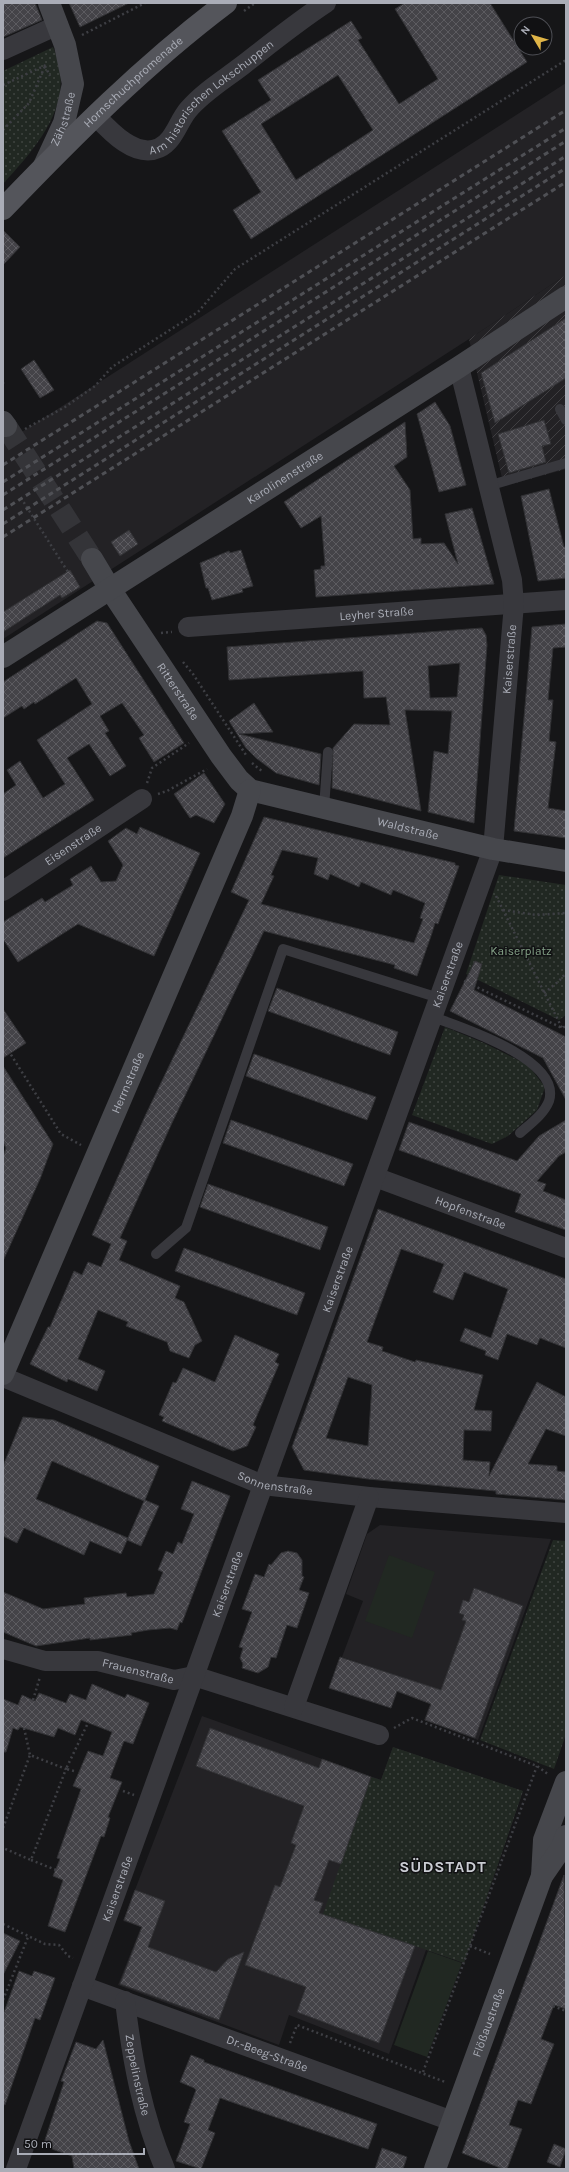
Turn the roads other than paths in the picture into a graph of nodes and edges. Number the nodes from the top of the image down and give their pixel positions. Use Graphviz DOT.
graph roads {
  1 [pos="49,3"];
  2 [pos="226,3"];
  3 [pos="326,3"];
  4 [pos="61,35"];
  5 [pos="3,50"];
  6 [pos="73,84"];
  7 [pos="95,115"];
  8 [pos="44,166"];
  9 [pos="3,209"];
  10 [pos="566,297"];
  11 [pos="459,367"];
  12 [pos="560,408"];
  13 [pos="566,420"];
  14 [pos="566,463"];
  15 [pos="488,486"];
  16 [pos="92,559"];
  17 [pos="110,589"];
  18 [pos="566,600"];
  19 [pos="514,604"];
  20 [pos="188,628"];
  21 [pos="3,657"];
  22 [pos="328,752"];
  23 [pos="250,790"];
  24 [pos="142,799"];
  25 [pos="324,808"];
  26 [pos="493,850"];
  27 [pos="566,861"];
  28 [pos="3,891"];
  29 [pos="440,998"];
  30 [pos="433,1017"];
  31 [pos="520,1133"];
  32 [pos="375,1177"];
  33 [pos="566,1248"];
  34 [pos="156,1254"];
  35 [pos="3,1374"];
  36 [pos="3,1377"];
  37 [pos="263,1485"];
  38 [pos="369,1497"];
  39 [pos="566,1513"];
  40 [pos="3,1649"];
  41 [pos="194,1676"];
  42 [pos="294,1707"];
  43 [pos="379,1735"];
  44 [pos="566,1782"];
  45 [pos="566,1836"];
  46 [pos="542,1876"];
  47 [pos="82,1986"];
  48 [pos="125,2001"];
  49 [pos="452,2122"];
  50 [pos="16,2169"];
  51 [pos="164,2169"];
  52 [pos="435,2169"];
  1 -- 4 [label="street, Zähstraße"];
  2 -- 7 [label="main road, Hornschuchpromenade"];
  3 -- 7 [label="street, Am historischen Lokschuppen"];
  4 -- 5 [label="street"];
  4 -- 6 [label="street, Zähstraße"];
  6 -- 7 [label="street"];
  6 -- 8 [label="street, Zähstraße"];
  7 -- 8 [label="main road, Hornschuchpromenade"];
  8 -- 9 [label="main road, Hornschuchpromenade"];
  10 -- 11 [label="street, Karolinenstraße"];
  11 -- 15 [label="street, Kaiserstraße"];
  11 -- 17 [label="street, Karolinenstraße"];
  12 -- 13 [label="lane"];
  14 -- 15 [label="lane"];
  15 -- 19 [label="street, Kaiserstraße"];
  16 -- 17 [label="street, Ritterstraße"];
  17 -- 21 [label="street, Karolinenstraße"];
  17 -- 23 [label="street, Ritterstraße"];
  18 -- 19 [label="street, Leyher Straße"];
  19 -- 20 [label="street, Leyher Straße"];
  19 -- 26 [label="street, Kaiserstraße"];
  22 -- 25 [label="lane"];
  23 -- 25 [label="street, Waldstraße"];
  23 -- 35 [label="street, Herrnstraße"];
  24 -- 28 [label="street, Eisenstraße"];
  25 -- 26 [label="street, Waldstraße"];
  26 -- 27 [label="street, Waldstraße"];
  26 -- 29 [label="street, Kaiserstraße"];
  29 -- 30 [label="street, Kaiserstraße"];
  29 -- 34 [label="lane"];
  30 -- 31 [label="lane"];
  30 -- 32 [label="street, Kaiserstraße"];
  32 -- 33 [label="street, Hopfenstraße"];
  32 -- 37 [label="street, Kaiserstraße"];
  36 -- 37 [label="street, Sonnenstraße"];
  37 -- 38 [label="street, Sonnenstraße"];
  37 -- 41 [label="street, Kaiserstraße"];
  38 -- 39 [label="street, Sonnenstraße"];
  38 -- 42 [label="street"];
  40 -- 41 [label="street, Frauenstraße"];
  41 -- 42 [label="street, Frauenstraße"];
  41 -- 47 [label="street, Kaiserstraße"];
  42 -- 43 [label="street, Frauenstraße"];
  44 -- 46 [label="street, Flößaustraße"];
  45 -- 46 [label="street, Flößaustraße"];
  46 -- 49 [label="street, Flößaustraße"];
  47 -- 48 [label="street, Dr.-Beeg-Straße"];
  47 -- 50 [label="street, Kaiserstraße"];
  48 -- 49 [label="street, Dr.-Beeg-Straße"];
  48 -- 51 [label="street, Zeppelinstraße"];
  49 -- 52 [label="street, Flößaustraße"];
}
